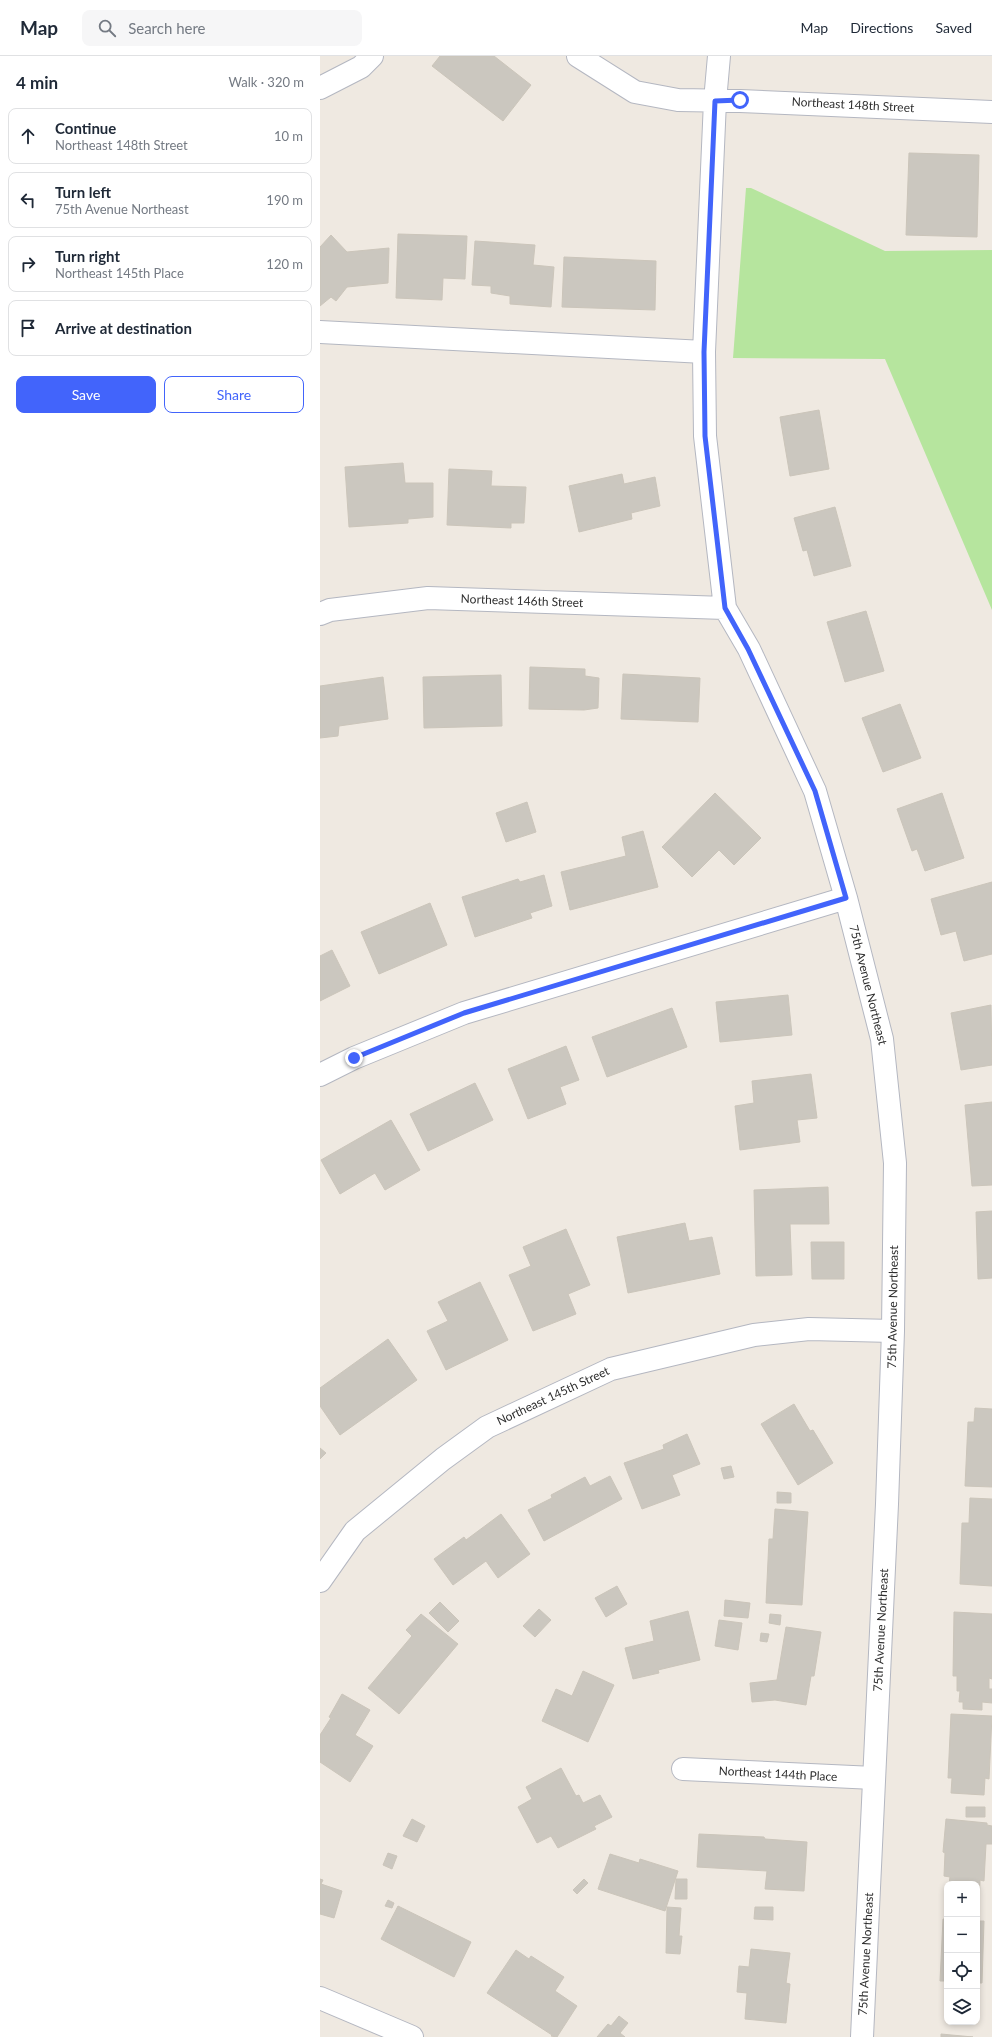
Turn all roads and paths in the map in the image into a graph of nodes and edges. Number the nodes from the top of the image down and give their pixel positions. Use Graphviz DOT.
graph roads {
  1 [pos="372,56"];
  2 [pos="578,56"];
  3 [pos="719,56"];
  4 [pos="320,88"];
  5 [pos="715,101"];
  6 [pos="992,112"];
  7 [pos="320,332"];
  8 [pos="704,352"];
  9 [pos="725,608"];
  10 [pos="320,614"];
  11 [pos="846,898"];
  12 [pos="320,1075"];
  13 [pos="893,1331"];
  14 [pos="320,1581"];
  15 [pos="682,1769"];
  16 [pos="874,1778"];
  17 [pos="320,1998"];
  18 [pos="412,2037"];
  19 [pos="862,2037"];
  1 -- 4 [label="street"];
  2 -- 5 [label="street, Northeast 148th Street"];
  3 -- 5 [label="street, 75th Avenue Northeast"];
  5 -- 6 [label="street, Northeast 148th Street"];
  5 -- 8 [label="street, 75th Avenue Northeast"];
  7 -- 8 [label="street"];
  8 -- 9 [label="street, 75th Avenue Northeast"];
  9 -- 10 [label="street, Northeast 146th Street"];
  9 -- 11 [label="street, 75th Avenue Northeast"];
  11 -- 12 [label="street"];
  11 -- 13 [label="street, 75th Avenue Northeast"];
  13 -- 14 [label="street, Northeast 145th Street"];
  13 -- 16 [label="street, 75th Avenue Northeast"];
  15 -- 16 [label="street, Northeast 144th Place"];
  16 -- 19 [label="street, 75th Avenue Northeast"];
  17 -- 18 [label="street"];
}
